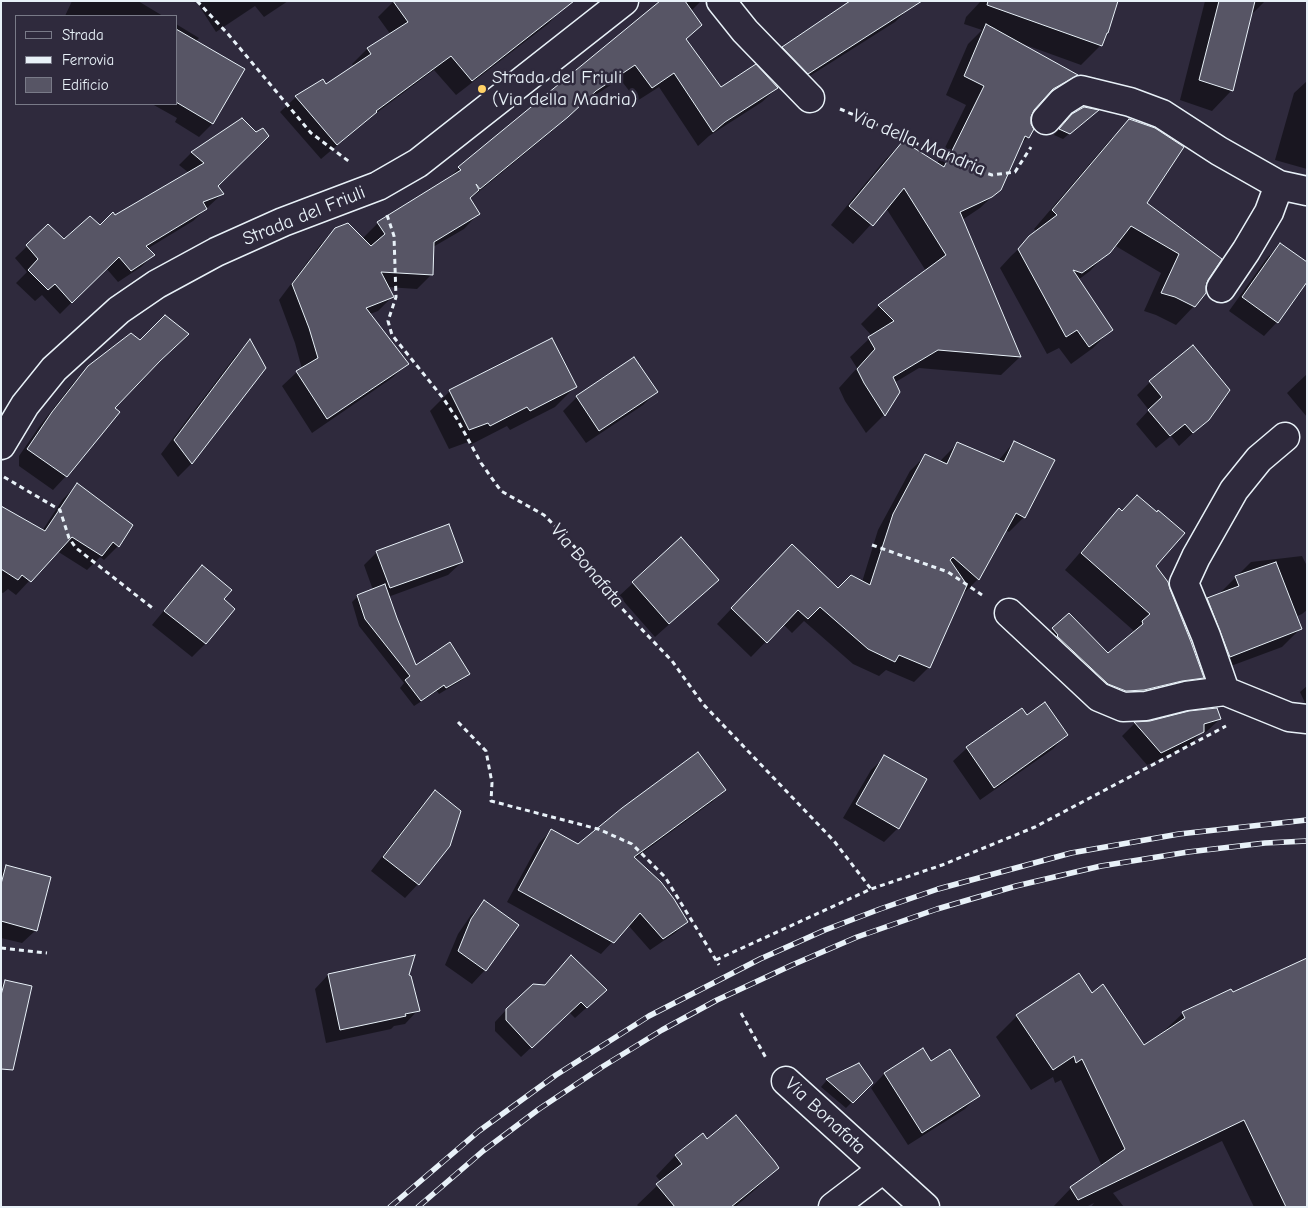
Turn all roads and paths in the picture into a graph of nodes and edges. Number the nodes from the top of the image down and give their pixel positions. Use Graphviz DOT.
graph roads {
  1 [pos="197,1"];
  2 [pos="624,1"];
  3 [pos="721,1"];
  4 [pos="810,98"];
  5 [pos="1046,120"];
  6 [pos="1279,185"];
  7 [pos="378,186"];
  8 [pos="1307,191"];
  9 [pos="1221,288"];
  10 [pos="1285,437"];
  11 [pos="1,444"];
  12 [pos="1,476"];
  13 [pos="872,545"];
  14 [pos="155,610"];
  15 [pos="1009,614"];
  16 [pos="1224,691"];
  17 [pos="1265,707"];
  18 [pos="1307,720"];
  19 [pos="458,722"];
  20 [pos="871,889"];
  21 [pos="1,948"];
  22 [pos="47,953"];
  23 [pos="716,960"];
  24 [pos="719,966"];
  25 [pos="741,1013"];
  26 [pos="786,1081"];
  27 [pos="883,1169"];
  28 [pos="833,1207"];
  29 [pos="925,1207"];
  1 -- 7 [label="path"];
  2 -- 7 [label="street, Strada del Friuli"];
  3 -- 4 [label="street"];
  4 -- 5 [label="path, Via della Mandria"];
  5 -- 6 [label="street"];
  6 -- 8 [label="street"];
  6 -- 9 [label="street"];
  7 -- 11 [label="street, Strada del Friuli"];
  7 -- 20 [label="path, Via Bonafata"];
  10 -- 16 [label="street"];
  12 -- 14 [label="path"];
  13 -- 15 [label="path"];
  15 -- 16 [label="street"];
  16 -- 17 [label="street"];
  17 -- 18 [label="street"];
  17 -- 20 [label="path"];
  19 -- 23 [label="path"];
  20 -- 23 [label="path"];
  21 -- 22 [label="path"];
  23 -- 24 [label="path"];
  25 -- 26 [label="path, Via Bonafata"];
  26 -- 27 [label="street, Via Bonafata"];
  27 -- 28 [label="street"];
  27 -- 29 [label="street, Via Bonafata"];
}
